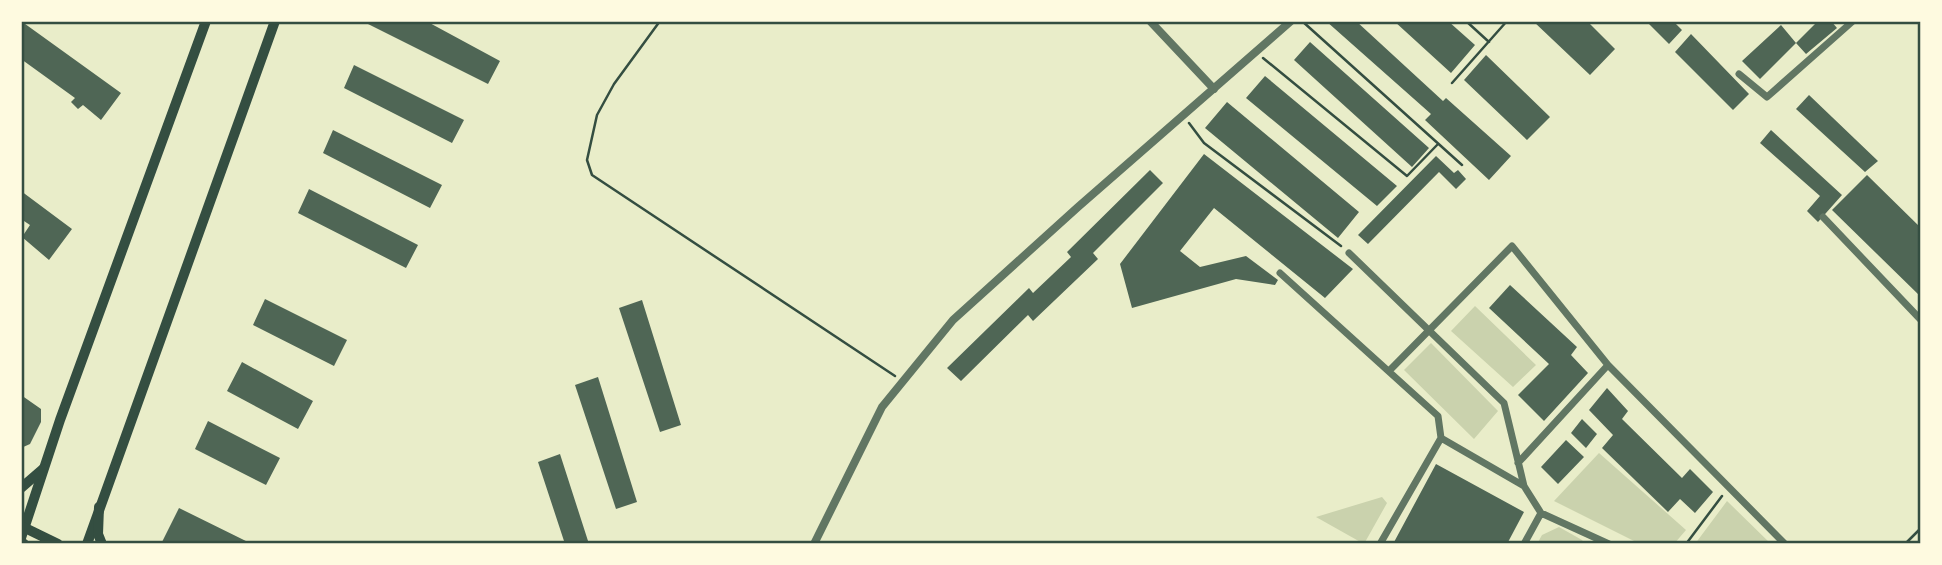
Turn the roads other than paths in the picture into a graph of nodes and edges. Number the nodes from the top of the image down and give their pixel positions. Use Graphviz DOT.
graph roads {
  1 [pos="206,21"];
  2 [pos="275,21"];
  3 [pos="1150,21"];
  4 [pos="1292,21"];
  5 [pos="1853,21"];
  6 [pos="1739,74"];
  7 [pos="1214,89"];
  8 [pos="1822,217"];
  9 [pos="1349,253"];
  10 [pos="1280,273"];
  11 [pos="1921,320"];
  12 [pos="1429,331"];
  13 [pos="1608,366"];
  14 [pos="1390,370"];
  15 [pos="1441,438"];
  16 [pos="1518,463"];
  17 [pos="43,469"];
  18 [pos="1524,486"];
  19 [pos="21,488"];
  20 [pos="99,507"];
  21 [pos="1541,513"];
  22 [pos="22,536"];
  23 [pos="815,542"];
  24 [pos="58,544"];
  25 [pos="87,544"];
  26 [pos="102,544"];
  27 [pos="826,544"];
  28 [pos="1380,544"];
  29 [pos="1524,544"];
  30 [pos="1609,544"];
  31 [pos="1785,544"];
  1 -- 17 [label="main road"];
  2 -- 20 [label="main road"];
  3 -- 7 [label="street"];
  4 -- 7 [label="street"];
  5 -- 6 [label="street"];
  7 -- 23 [label="street"];
  8 -- 11 [label="street"];
  9 -- 12 [label="street"];
  10 -- 14 [label="street"];
  12 -- 13 [label="street"];
  12 -- 14 [label="street"];
  12 -- 16 [label="street"];
  13 -- 16 [label="street"];
  13 -- 31 [label="street"];
  14 -- 15 [label="street"];
  15 -- 18 [label="street"];
  15 -- 28 [label="street"];
  16 -- 18 [label="street"];
  17 -- 19 [label="main road"];
  17 -- 22 [label="main road"];
  18 -- 21 [label="street"];
  20 -- 25 [label="main road"];
  20 -- 26 [label="main road"];
  21 -- 29 [label="street"];
  21 -- 30 [label="street"];
  22 -- 24 [label="main road"];
  23 -- 27 [label="street"];
}
